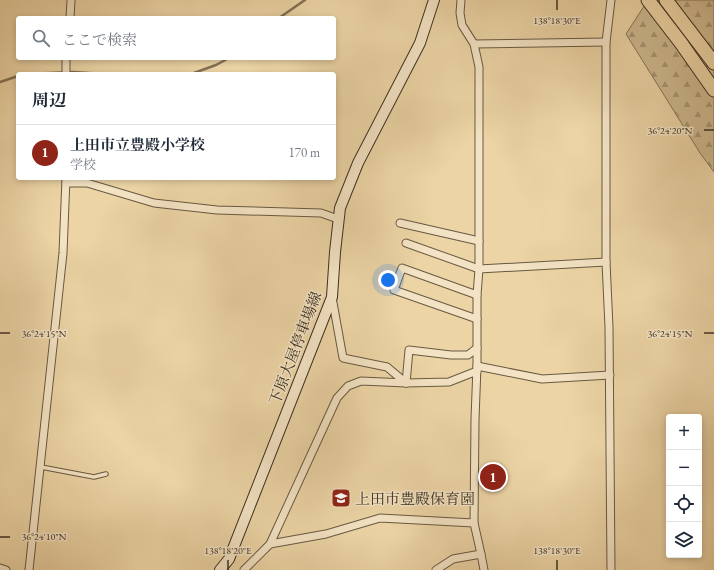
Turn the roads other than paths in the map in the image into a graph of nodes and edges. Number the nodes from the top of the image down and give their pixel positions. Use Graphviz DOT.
graph roads {
  1 [pos="71,0"];
  2 [pos="434,0"];
  3 [pos="462,0"];
  4 [pos="611,0"];
  5 [pos="648,0"];
  6 [pos="666,0"];
  7 [pos="70,16"];
  8 [pos="606,42"];
  9 [pos="474,44"];
  10 [pos="714,63"];
  11 [pos="714,90"];
  12 [pos="66,180"];
  13 [pos="338,219"];
  14 [pos="400,223"];
  15 [pos="479,241"];
  16 [pos="406,243"];
  17 [pos="606,262"];
  18 [pos="479,269"];
  19 [pos="477,295"];
  20 [pos="332,297"];
  21 [pos="477,319"];
  22 [pos="477,348"];
  23 [pos="477,369"];
  24 [pos="610,374"];
  25 [pos="406,384"];
  26 [pos="39,466"];
  27 [pos="106,474"];
  28 [pos="474,523"];
  29 [pos="270,544"];
  30 [pos="482,554"];
  31 [pos="0,568"];
  32 [pos="6,570"];
  33 [pos="29,570"];
  34 [pos="220,570"];
  35 [pos="244,570"];
  36 [pos="436,570"];
  37 [pos="484,570"];
  38 [pos="612,570"];
  1 -- 7 [label="street"];
  2 -- 13 [label="main road, 下原大屋停車場線"];
  3 -- 9 [label="street"];
  4 -- 8 [label="street"];
  5 -- 11 [label="highway"];
  6 -- 10 [label="highway"];
  8 -- 9 [label="street"];
  8 -- 17 [label="street"];
  9 -- 15 [label="street"];
  12 -- 13 [label="street"];
  12 -- 26 [label="street"];
  13 -- 20 [label="main road, 下原大屋停車場線"];
  14 -- 15 [label="street"];
  15 -- 18 [label="street"];
  16 -- 18 [label="street"];
  17 -- 18 [label="street"];
  17 -- 24 [label="street"];
  18 -- 19 [label="street"];
  19 -- 21 [label="street"];
  19 -- 21 [label="street"];
  20 -- 25 [label="street"];
  20 -- 34 [label="main road, 下原大屋停車場線"];
  21 -- 22 [label="street"];
  22 -- 23 [label="street"];
  22 -- 25 [label="street"];
  23 -- 24 [label="street"];
  23 -- 25 [label="street"];
  23 -- 28 [label="street"];
  24 -- 38 [label="street"];
  25 -- 29 [label="street"];
  26 -- 27 [label="lane"];
  26 -- 33 [label="street"];
  28 -- 29 [label="street"];
  28 -- 30 [label="street"];
  29 -- 35 [label="street"];
  30 -- 36 [label="street"];
  30 -- 37 [label="street"];
  31 -- 32 [label="street"];
}
